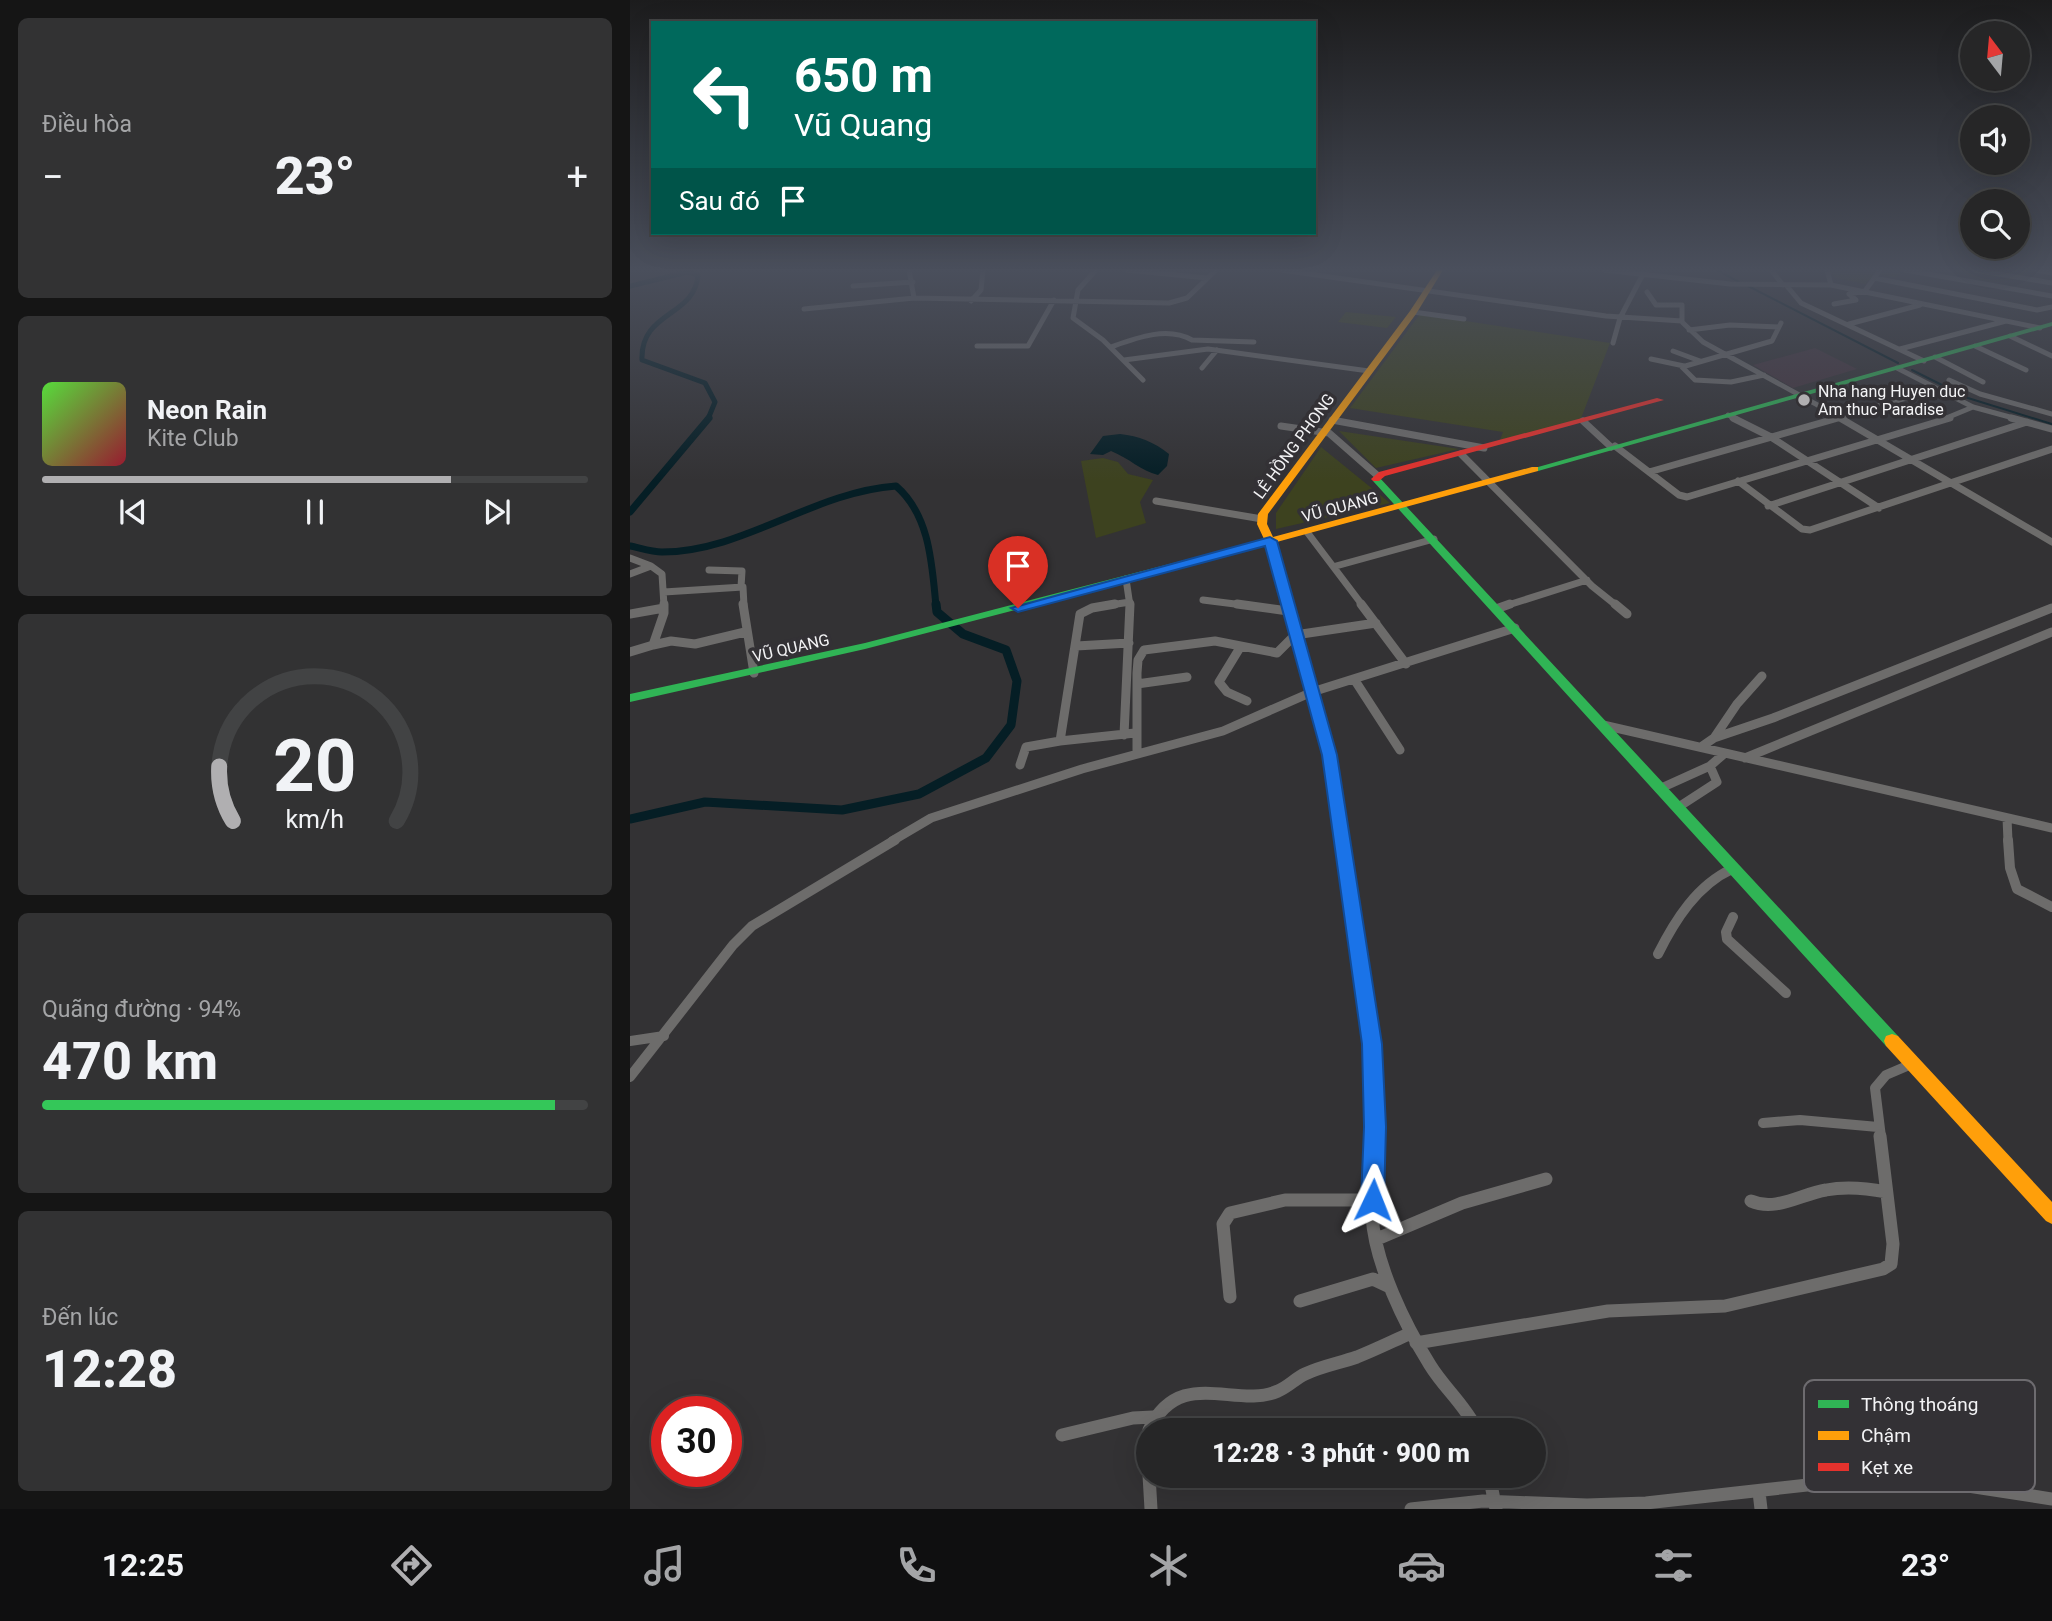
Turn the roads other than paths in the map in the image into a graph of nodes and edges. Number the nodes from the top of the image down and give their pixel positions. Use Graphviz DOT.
graph roads {
  1 [pos="1031,340"];
  2 [pos="1102,340"];
  3 [pos="1140,340"];
  4 [pos="1192,340"];
  5 [pos="1205,340"];
  6 [pos="1392,340"];
  7 [pos="1701,340"];
  8 [pos="1774,340"];
  9 [pos="1882,340"];
  10 [pos="1932,340"];
  11 [pos="1997,340"];
  12 [pos="2018,340"];
  13 [pos="1254,342"];
  14 [pos="977,346"];
  15 [pos="1975,346"];
  16 [pos="1111,347"];
  17 [pos="1193,349"];
  18 [pos="1900,349"];
  19 [pos="1217,350"];
  20 [pos="1673,351"];
  21 [pos="1729,354"];
  22 [pos="2052,356"];
  23 [pos="1651,359"];
  24 [pos="1930,359"];
  25 [pos="1124,360"];
  26 [pos="1700,362"];
  27 [pos="1684,366"];
  28 [pos="1202,368"];
  29 [pos="1898,368"];
  30 [pos="2026,370"];
  31 [pos="1369,371"];
  32 [pos="1764,375"];
  33 [pos="1143,380"];
  34 [pos="1949,380"];
  35 [pos="1983,382"];
  36 [pos="1938,388"];
  37 [pos="1799,395"];
  38 [pos="1660,400"];
  39 [pos="1973,407"];
  40 [pos="2052,414"];
  41 [pos="1728,415"];
  42 [pos="1839,416"];
  43 [pos="1332,420"];
  44 [pos="1583,421"];
  45 [pos="2027,422"];
  46 [pos="1281,426"];
  47 [pos="2052,429"];
  48 [pos="1323,432"];
  49 [pos="1771,437"];
  50 [pos="1876,438"];
  51 [pos="1613,446"];
  52 [pos="1484,448"];
  53 [pos="2052,449"];
  54 [pos="1461,454"];
  55 [pos="1911,458"];
  56 [pos="1806,460"];
  57 [pos="1649,472"];
  58 [pos="1378,476"];
  59 [pos="1738,481"];
  60 [pos="1488,482"];
  61 [pos="1952,483"];
  62 [pos="1840,484"];
  63 [pos="1156,501"];
  64 [pos="1402,506"];
  65 [pos="1768,506"];
  66 [pos="1878,508"];
  67 [pos="1262,519"];
  68 [pos="1307,532"];
  69 [pos="1434,540"];
  70 [pos="1270,541"];
  71 [pos="2052,542"];
  72 [pos="630,558"];
  73 [pos="651,566"];
  74 [pos="1336,566"];
  75 [pos="709,570"];
  76 [pos="630,574"];
  77 [pos="1126,579"];
  78 [pos="1587,580"];
  79 [pos="741,587"];
  80 [pos="664,593"];
  81 [pos="1203,600"];
  82 [pos="1130,602"];
  83 [pos="664,608"];
  84 [pos="2052,608"];
  85 [pos="1496,609"];
  86 [pos="1288,611"];
  87 [pos="630,614"];
  88 [pos="1628,614"];
  89 [pos="1376,623"];
  90 [pos="1514,628"];
  91 [pos="746,632"];
  92 [pos="2052,632"];
  93 [pos="1295,635"];
  94 [pos="1129,643"];
  95 [pos="653,645"];
  96 [pos="1076,646"];
  97 [pos="1241,646"];
  98 [pos="630,652"];
  99 [pos="1406,664"];
  100 [pos="754,673"];
  101 [pos="1762,676"];
  102 [pos="1186,677"];
  103 [pos="1354,679"];
  104 [pos="1137,684"];
  105 [pos="1311,692"];
  106 [pos="630,698"];
  107 [pos="1247,701"];
  108 [pos="1603,725"];
  109 [pos="1136,733"];
  110 [pos="1124,735"];
  111 [pos="1714,738"];
  112 [pos="1060,741"];
  113 [pos="1701,747"];
  114 [pos="1400,750"];
  115 [pos="1725,753"];
  116 [pos="1137,754"];
  117 [pos="1745,758"];
  118 [pos="1020,765"];
  119 [pos="1710,766"];
  120 [pos="1659,789"];
  121 [pos="1677,808"];
  122 [pos="2007,818"];
  123 [pos="2052,828"];
  124 [pos="1732,869"];
  125 [pos="2052,907"];
  126 [pos="1733,917"];
  127 [pos="1658,954"];
  128 [pos="1786,993"];
  129 [pos="664,1036"];
  130 [pos="630,1041"];
  131 [pos="1914,1063"];
  132 [pos="630,1077"];
  133 [pos="1763,1124"];
  134 [pos="1878,1127"];
  135 [pos="1546,1179"];
  136 [pos="1886,1192"];
  137 [pos="1373,1200"];
  138 [pos="1751,1201"];
  139 [pos="2052,1215"];
  140 [pos="1377,1239"];
  141 [pos="1390,1287"];
  142 [pos="1230,1297"];
  143 [pos="1300,1301"];
  144 [pos="1414,1338"];
  145 [pos="1156,1418"];
  146 [pos="1471,1418"];
  147 [pos="1136,1419"];
  148 [pos="1062,1435"];
  149 [pos="1804,1486"];
  150 [pos="1150,1488"];
  151 [pos="1492,1488"];
  152 [pos="1759,1492"];
  153 [pos="2007,1492"];
  154 [pos="2052,1499"];
  155 [pos="1495,1506"];
  156 [pos="1621,1506"];
  157 [pos="1151,1509"];
  158 [pos="1411,1509"];
  159 [pos="1761,1509"];
  1 -- 14 [label="street"];
  2 -- 16 [label="street"];
  3 -- 16 [label="street"];
  4 -- 17 [label="street"];
  5 -- 13 [label="street"];
  6 -- 31 [label="street, LÊ HỒNG PHONG"];
  7 -- 21 [label="street"];
  8 -- 21 [label="street"];
  9 -- 18 [label="street"];
  10 -- 18 [label="street"];
  11 -- 15 [label="street, VŨ QUANG"];
  12 -- 22 [label="street"];
  15 -- 24 [label="street, VŨ QUANG"];
  15 -- 30 [label="street"];
  16 -- 25 [label="street"];
  17 -- 19 [label="street"];
  17 -- 25 [label="street"];
  18 -- 24 [label="street"];
  19 -- 28 [label="street"];
  19 -- 31 [label="street"];
  20 -- 26 [label="street"];
  21 -- 26 [label="street"];
  21 -- 32 [label="street"];
  23 -- 27 [label="street"];
  24 -- 29 [label="street, VŨ QUANG"];
  24 -- 35 [label="street"];
  25 -- 33 [label="street"];
  26 -- 27 [label="street"];
  27 -- 32 [label="street"];
  29 -- 36 [label="street"];
  29 -- 37 [label="street, VŨ QUANG"];
  31 -- 43 [label="street, LÊ HỒNG PHONG"];
  32 -- 37 [label="street"];
  34 -- 40 [label="street"];
  36 -- 39 [label="street"];
  36 -- 42 [label="street"];
  37 -- 41 [label="street, VŨ QUANG"];
  37 -- 42 [label="street"];
  38 -- 44 [label="street"];
  39 -- 45 [label="street"];
  39 -- 50 [label="street"];
  41 -- 49 [label="street"];
  41 -- 51 [label="street, VŨ QUANG"];
  42 -- 49 [label="street"];
  42 -- 50 [label="street"];
  43 -- 48 [label="street, LÊ HỒNG PHONG"];
  43 -- 52 [label="street"];
  44 -- 51 [label="street"];
  44 -- 52 [label="street"];
  45 -- 47 [label="street"];
  45 -- 55 [label="street"];
  46 -- 48 [label="street"];
  48 -- 58 [label="street"];
  48 -- 67 [label="street, LÊ HỒNG PHONG"];
  49 -- 56 [label="street"];
  49 -- 57 [label="street"];
  50 -- 55 [label="street"];
  50 -- 56 [label="street"];
  51 -- 57 [label="street"];
  51 -- 60 [label="street, VŨ QUANG"];
  52 -- 54 [label="street"];
  53 -- 61 [label="street"];
  54 -- 58 [label="street"];
  54 -- 60 [label="street"];
  55 -- 61 [label="street"];
  55 -- 62 [label="street"];
  56 -- 59 [label="street"];
  56 -- 62 [label="street"];
  57 -- 59 [label="street"];
  58 -- 64 [label="street"];
  59 -- 65 [label="street"];
  60 -- 64 [label="street, VŨ QUANG"];
  60 -- 78 [label="street"];
  61 -- 66 [label="street"];
  61 -- 71 [label="street"];
  62 -- 65 [label="street"];
  62 -- 66 [label="street"];
  63 -- 67 [label="street"];
  64 -- 68 [label="street, VŨ QUANG"];
  64 -- 69 [label="street"];
  65 -- 66 [label="street"];
  67 -- 70 [label="street, LÊ HỒNG PHONG"];
  68 -- 70 [label="street, VŨ QUANG"];
  68 -- 74 [label="street"];
  69 -- 74 [label="street"];
  69 -- 85 [label="street"];
  70 -- 77 [label="street, VŨ QUANG"];
  70 -- 86 [label="street"];
  72 -- 73 [label="street"];
  73 -- 76 [label="street"];
  73 -- 80 [label="street"];
  74 -- 89 [label="street"];
  75 -- 79 [label="street"];
  77 -- 82 [label="street"];
  77 -- 100 [label="street, VŨ QUANG"];
  78 -- 85 [label="street"];
  78 -- 88 [label="street"];
  79 -- 80 [label="street"];
  79 -- 91 [label="street"];
  80 -- 83 [label="street"];
  81 -- 86 [label="street"];
  82 -- 94 [label="street"];
  82 -- 96 [label="street"];
  83 -- 87 [label="street"];
  83 -- 95 [label="street"];
  84 -- 111 [label="street"];
  85 -- 90 [label="street"];
  86 -- 93 [label="street"];
  89 -- 93 [label="street"];
  89 -- 99 [label="street"];
  90 -- 99 [label="street"];
  90 -- 108 [label="street"];
  91 -- 95 [label="street"];
  91 -- 100 [label="street"];
  92 -- 117 [label="street"];
  93 -- 97 [label="street"];
  93 -- 105 [label="street"];
  94 -- 96 [label="street"];
  94 -- 110 [label="street"];
  95 -- 98 [label="street"];
  96 -- 112 [label="street"];
  97 -- 104 [label="street"];
  97 -- 107 [label="street"];
  99 -- 103 [label="street"];
  100 -- 106 [label="street, VŨ QUANG"];
  101 -- 111 [label="street"];
  102 -- 104 [label="street"];
  103 -- 105 [label="street"];
  103 -- 114 [label="street"];
  104 -- 109 [label="street"];
  105 -- 116 [label="street"];
  105 -- 137 [label="street"];
  108 -- 113 [label="street"];
  108 -- 120 [label="street"];
  109 -- 110 [label="street"];
  109 -- 116 [label="street"];
  110 -- 112 [label="street"];
  111 -- 113 [label="street"];
  112 -- 118 [label="street"];
  113 -- 115 [label="street"];
  115 -- 117 [label="street"];
  115 -- 119 [label="street"];
  116 -- 129 [label="street"];
  117 -- 122 [label="street"];
  119 -- 120 [label="street"];
  119 -- 121 [label="street"];
  120 -- 121 [label="street"];
  121 -- 124 [label="street"];
  122 -- 123 [label="street"];
  122 -- 125 [label="street"];
  124 -- 127 [label="street"];
  124 -- 131 [label="street"];
  126 -- 128 [label="street"];
  129 -- 130 [label="street"];
  129 -- 132 [label="street"];
  131 -- 134 [label="street"];
  131 -- 139 [label="street"];
  133 -- 134 [label="street"];
  134 -- 136 [label="street"];
  135 -- 140 [label="street"];
  136 -- 138 [label="street"];
  136 -- 144 [label="street"];
  137 -- 140 [label="street"];
  137 -- 142 [label="street"];
  140 -- 141 [label="street"];
  141 -- 143 [label="street"];
  141 -- 144 [label="street"];
  144 -- 145 [label="street"];
  144 -- 146 [label="street"];
  147 -- 148 [label="street"];
  149 -- 152 [label="street"];
  150 -- 157 [label="street"];
  151 -- 155 [label="street"];
  152 -- 156 [label="street"];
  152 -- 159 [label="street"];
  153 -- 154 [label="street"];
  155 -- 156 [label="street"];
  155 -- 158 [label="street"];
}
